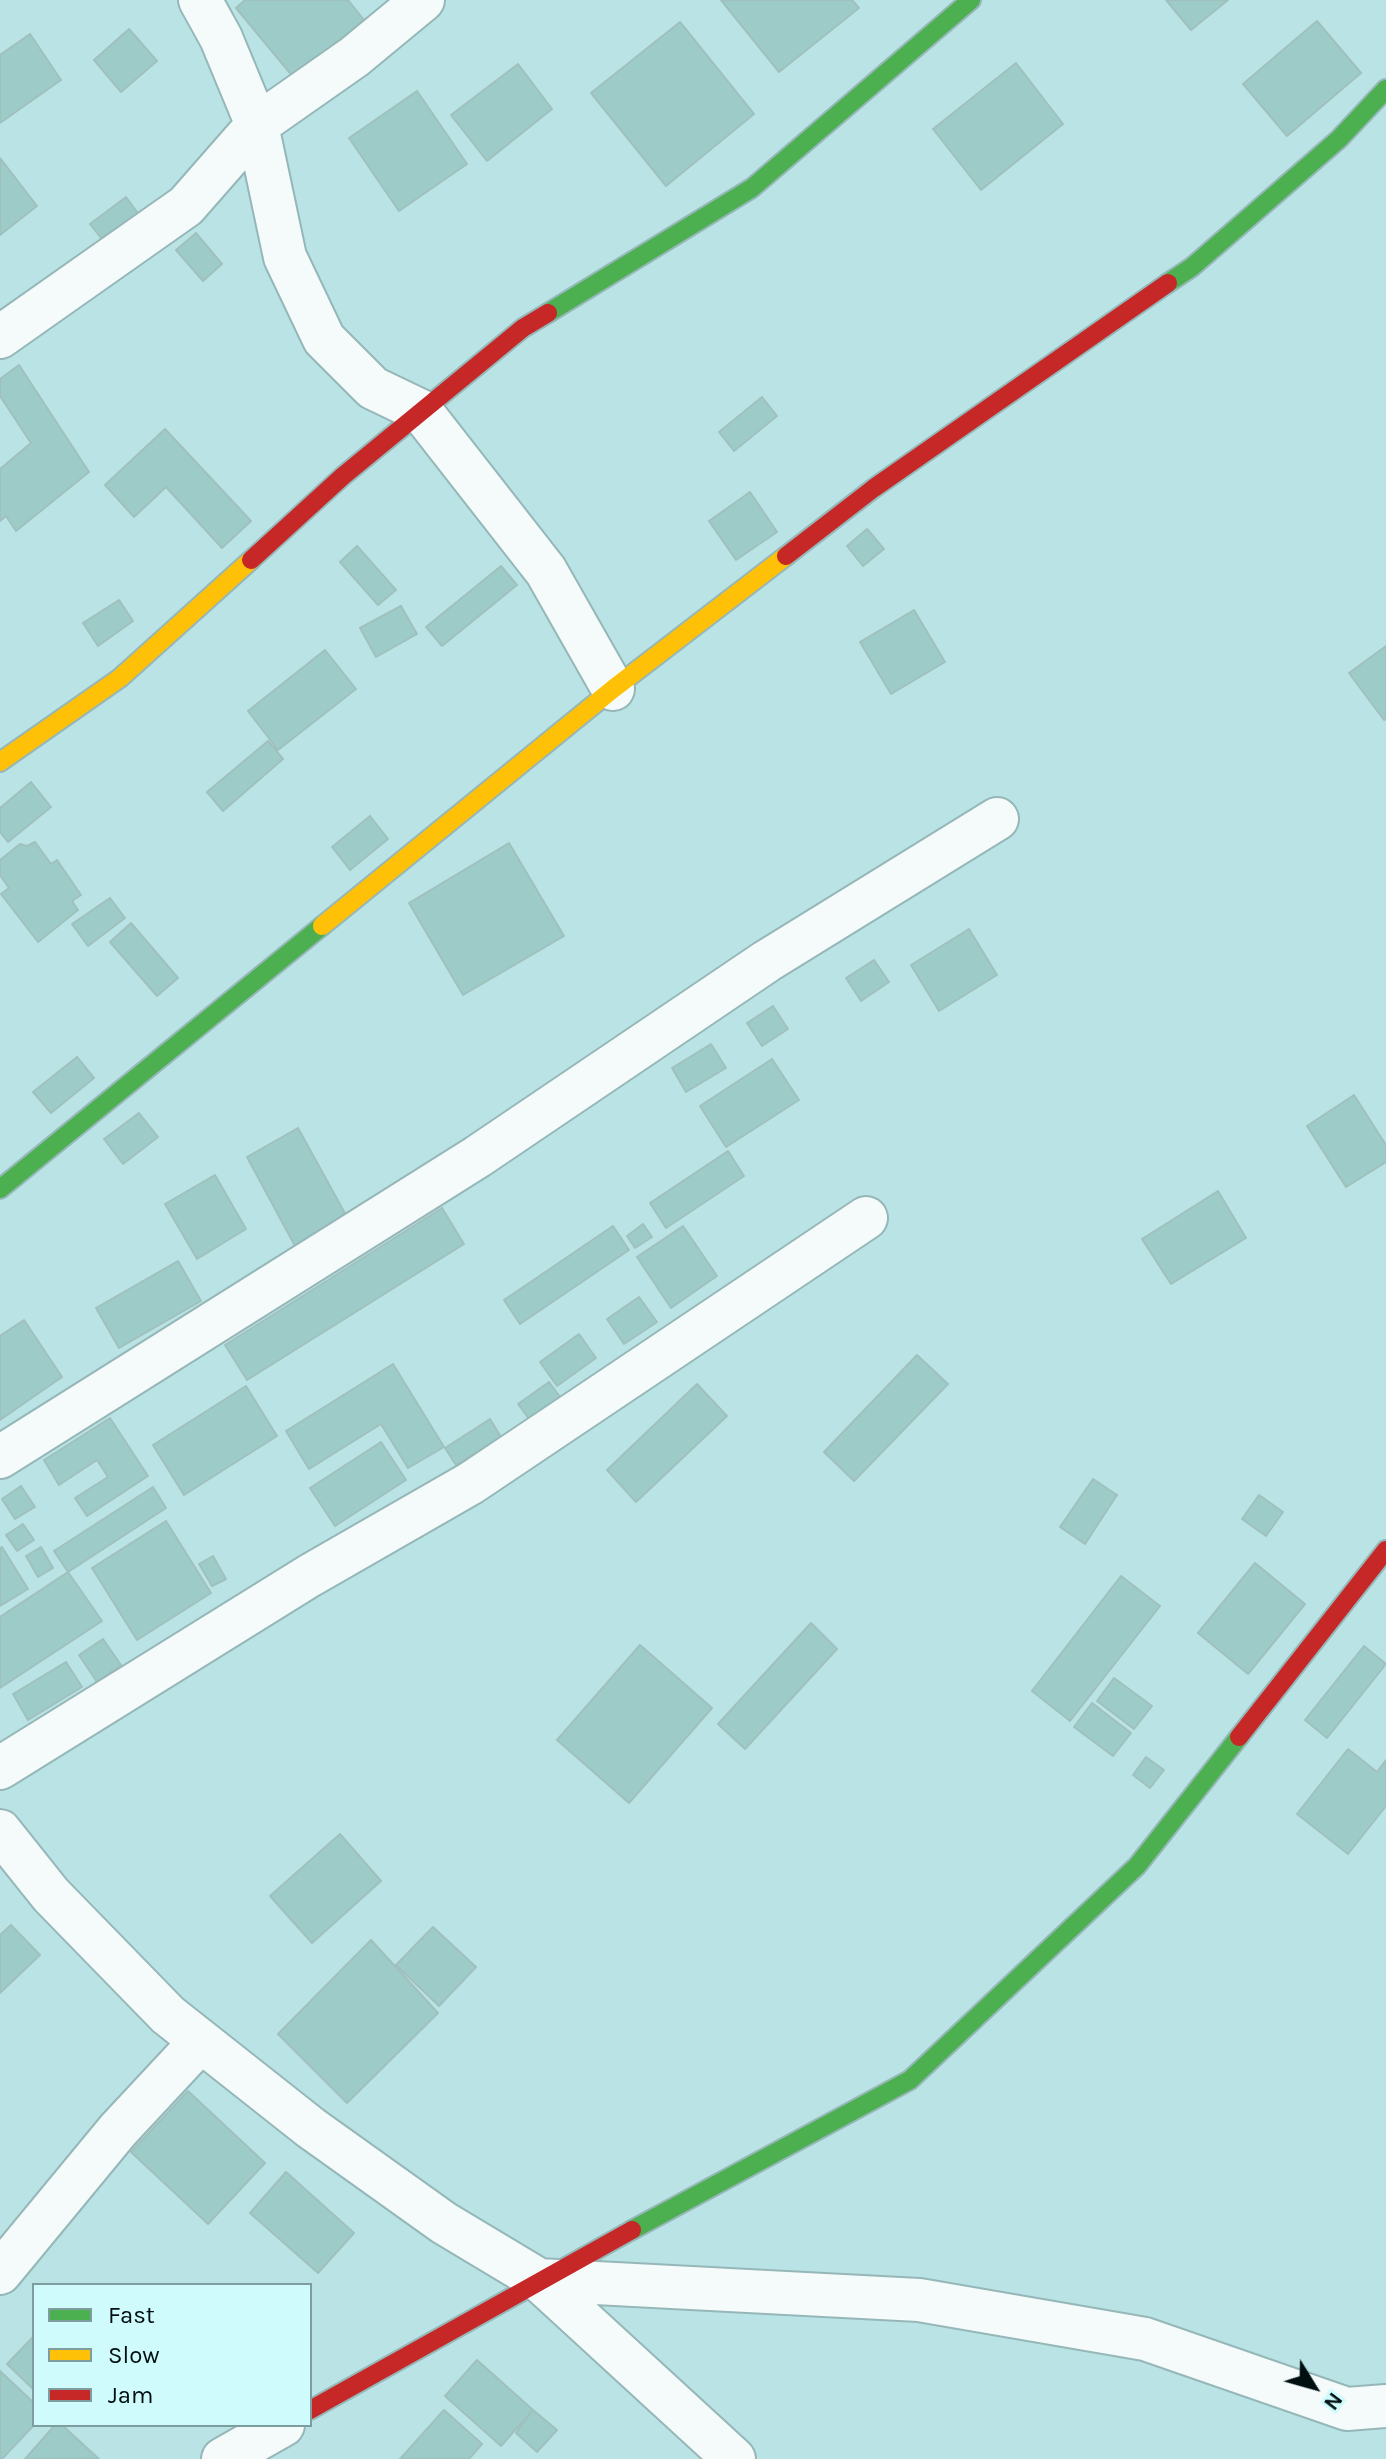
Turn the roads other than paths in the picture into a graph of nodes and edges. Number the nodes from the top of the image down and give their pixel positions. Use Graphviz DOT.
graph roads {
  1 [pos="200,0"];
  2 [pos="423,0"];
  3 [pos="971,0"];
  4 [pos="1386,89"];
  5 [pos="257,125"];
  6 [pos="0,337"];
  7 [pos="421,411"];
  8 [pos="613,689"];
  9 [pos="0,762"];
  10 [pos="997,819"];
  11 [pos="0,1189"];
  12 [pos="866,1218"];
  13 [pos="0,1457"];
  14 [pos="1386,1550"];
  15 [pos="0,1768"];
  16 [pos="0,1831"];
  17 [pos="201,2041"];
  18 [pos="0,2273"];
  19 [pos="539,2280"];
  20 [pos="1386,2406"];
  21 [pos="312,2409"];
  22 [pos="279,2427"];
  23 [pos="223,2459"];
  24 [pos="734,2459"];
  1 -- 5 [label="street"];
  2 -- 5 [label="street"];
  3 -- 7 [label="street"];
  4 -- 8 [label="street"];
  5 -- 6 [label="street"];
  5 -- 7 [label="street"];
  7 -- 8 [label="street"];
  7 -- 9 [label="street"];
  8 -- 11 [label="street"];
  10 -- 13 [label="street"];
  12 -- 15 [label="street"];
  14 -- 19 [label="street"];
  16 -- 17 [label="street"];
  17 -- 18 [label="street"];
  17 -- 19 [label="street"];
  19 -- 20 [label="street"];
  19 -- 21 [label="street"];
  19 -- 24 [label="street"];
  22 -- 23 [label="street"];
}
